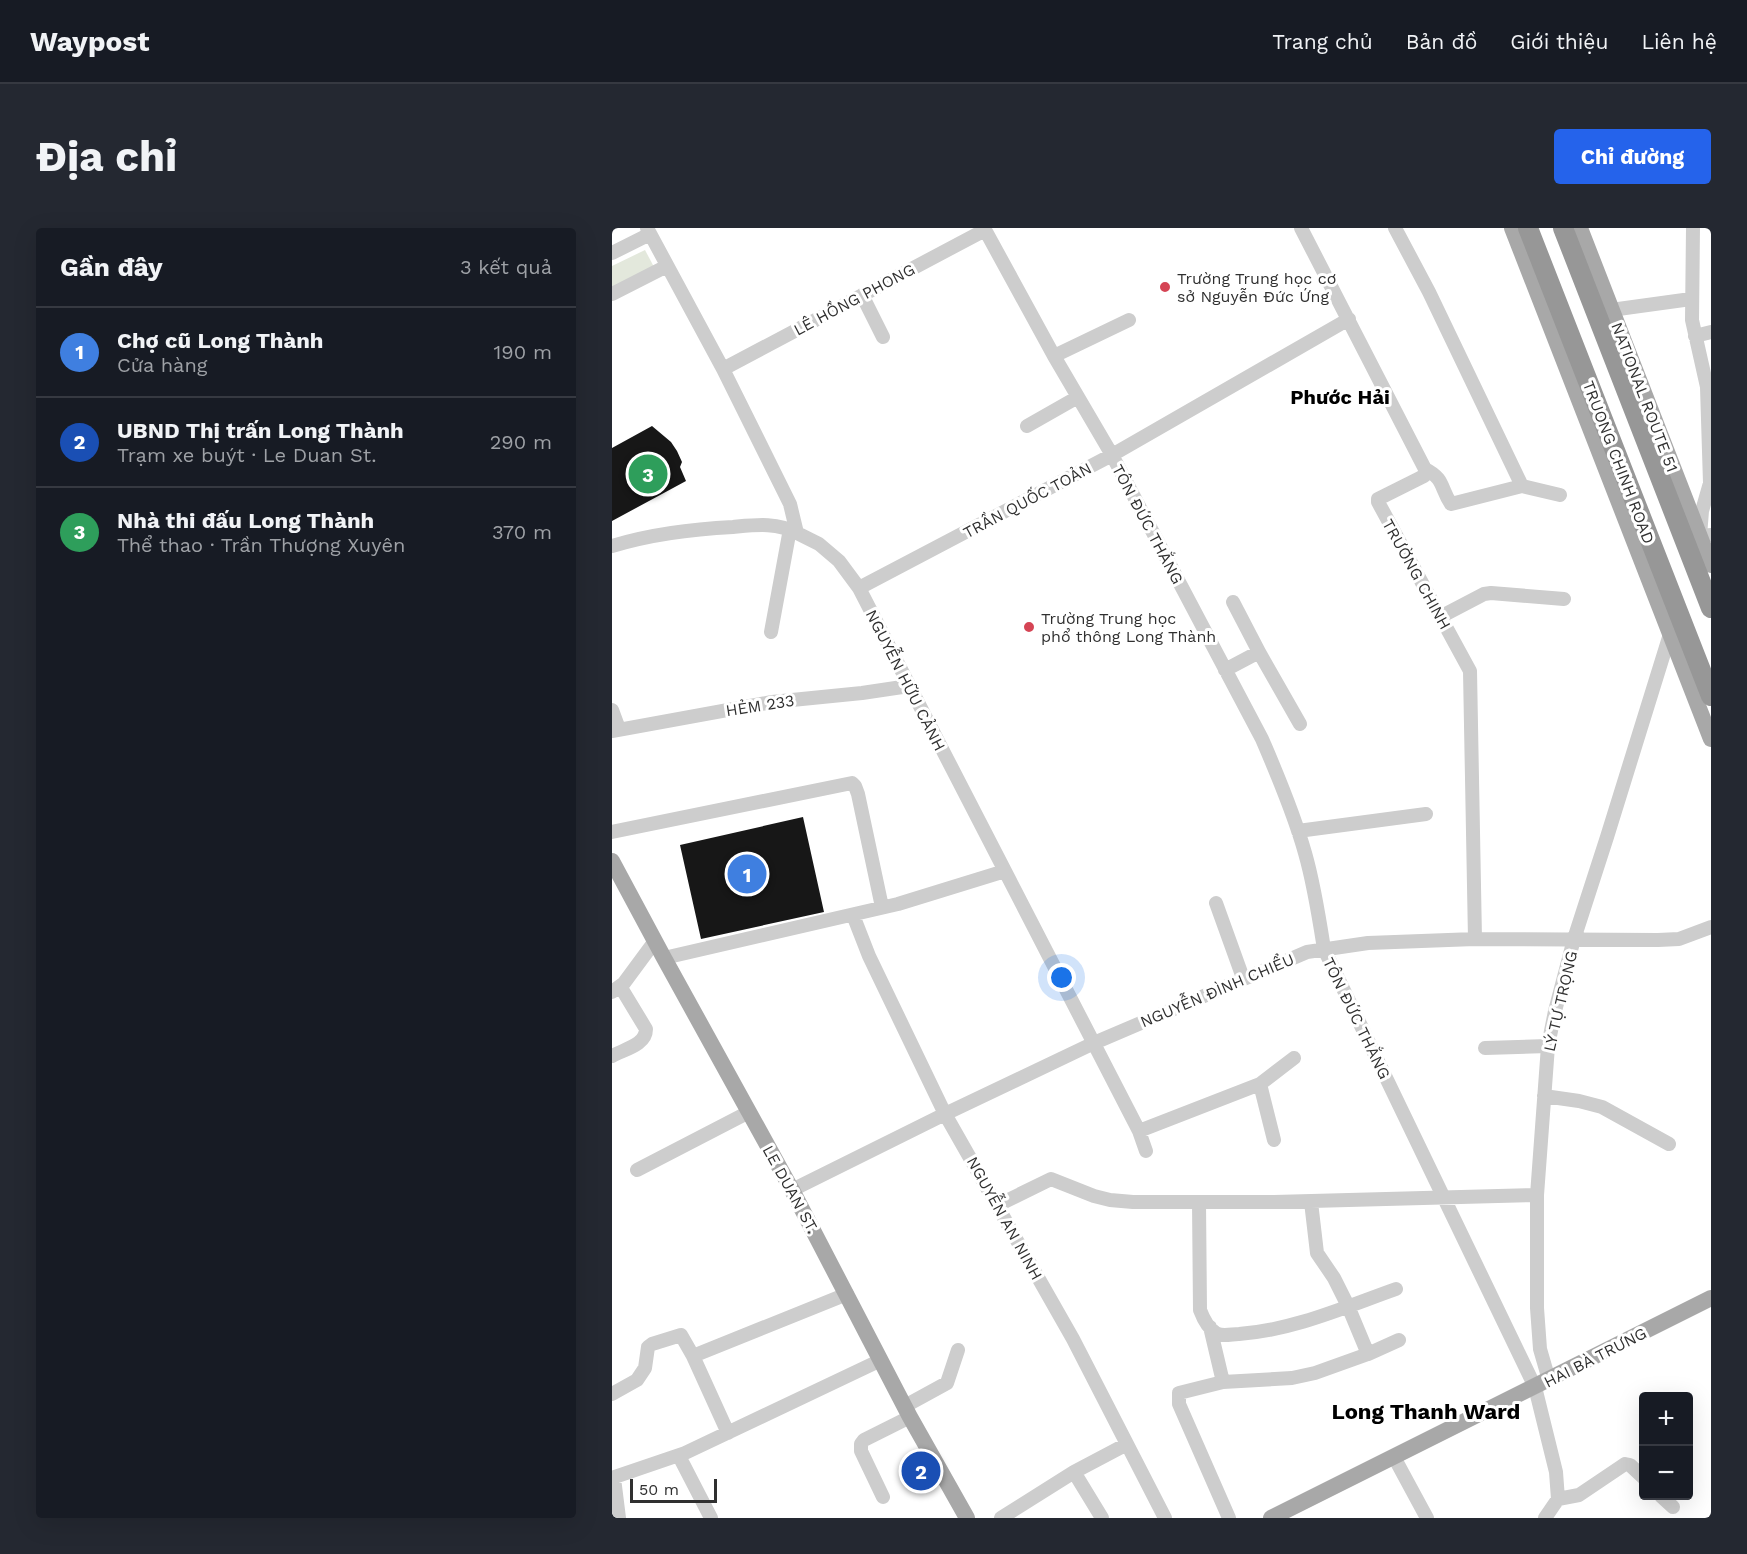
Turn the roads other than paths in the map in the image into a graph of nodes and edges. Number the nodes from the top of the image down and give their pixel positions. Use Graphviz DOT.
graph roads {
  1 [pos="1301,228"];
  2 [pos="1395,228"];
  3 [pos="1512,228"];
  4 [pos="1528,228"];
  5 [pos="1563,228"];
  6 [pos="1580,228"];
  7 [pos="1693,228"];
  8 [pos="984,229"];
  9 [pos="649,231"];
  10 [pos="612,253"];
  11 [pos="667,266"];
  12 [pos="614,289"];
  13 [pos="862,295"];
  14 [pos="1691,299"];
  15 [pos="1611,310"];
  16 [pos="1348,319"];
  17 [pos="1129,321"];
  18 [pos="1711,332"];
  19 [pos="1695,336"];
  20 [pos="883,337"];
  21 [pos="1054,356"];
  22 [pos="723,369"];
  23 [pos="1078,397"];
  24 [pos="1709,410"];
  25 [pos="1027,426"];
  26 [pos="1112,455"];
  27 [pos="1425,469"];
  28 [pos="1522,486"];
  29 [pos="1560,495"];
  30 [pos="794,531"];
  31 [pos="1698,537"];
  32 [pos="612,546"];
  33 [pos="1711,565"];
  34 [pos="859,588"];
  35 [pos="1564,599"];
  36 [pos="1233,602"];
  37 [pos="1711,608"];
  38 [pos="1440,616"];
  39 [pos="1677,631"];
  40 [pos="771,632"];
  41 [pos="1259,652"];
  42 [pos="1225,670"];
  43 [pos="909,686"];
  44 [pos="1711,696"];
  45 [pos="612,710"];
  46 [pos="1300,724"];
  47 [pos="616,730"];
  48 [pos="1711,739"];
  49 [pos="1426,814"];
  50 [pos="1298,831"];
  51 [pos="612,832"];
  52 [pos="612,861"];
  53 [pos="1005,871"];
  54 [pos="1216,903"];
  55 [pos="882,907"];
  56 [pos="853,915"];
  57 [pos="1711,927"];
  58 [pos="1475,939"];
  59 [pos="1574,939"];
  60 [pos="655,941"];
  61 [pos="1324,949"];
  62 [pos="664,958"];
  63 [pos="1243,978"];
  64 [pos="616,989"];
  65 [pos="1094,1043"];
  66 [pos="1548,1046"];
  67 [pos="1485,1048"];
  68 [pos="612,1056"];
  69 [pos="1294,1058"];
  70 [pos="1260,1084"];
  71 [pos="1544,1096"];
  72 [pos="749,1112"];
  73 [pos="945,1114"];
  74 [pos="1139,1131"];
  75 [pos="1274,1140"];
  76 [pos="1669,1144"];
  77 [pos="1146,1151"];
  78 [pos="637,1170"];
  79 [pos="792,1190"];
  80 [pos="1537,1195"];
  81 [pos="1444,1197"];
  82 [pos="1199,1202"];
  83 [pos="1311,1202"];
  84 [pos="998,1205"];
  85 [pos="1396,1289"];
  86 [pos="846,1294"];
  87 [pos="1711,1298"];
  88 [pos="1348,1306"];
  89 [pos="1210,1326"];
  90 [pos="1399,1340"];
  91 [pos="958,1350"];
  92 [pos="1368,1354"];
  93 [pos="693,1356"];
  94 [pos="881,1360"];
  95 [pos="1223,1382"];
  96 [pos="1542,1384"];
  97 [pos="612,1394"];
  98 [pos="908,1411"];
  99 [pos="729,1433"];
  100 [pos="1127,1444"];
  101 [pos="679,1456"];
  102 [pos="1394,1457"];
  103 [pos="1074,1472"];
  104 [pos="1639,1473"];
  105 [pos="613,1478"];
  106 [pos="883,1497"];
  107 [pos="1558,1499"];
  108 [pos="1665,1500"];
  109 [pos="1673,1507"];
  110 [pos="1100,1514"];
  111 [pos="619,1518"];
  112 [pos="711,1518"];
  113 [pos="967,1518"];
  114 [pos="1001,1518"];
  115 [pos="1085,1518"];
  116 [pos="1165,1518"];
  117 [pos="1229,1518"];
  118 [pos="1271,1518"];
  119 [pos="1427,1518"];
  120 [pos="1545,1518"];
  1 -- 16 [label="street"];
  2 -- 28 [label="street"];
  3 -- 39 [label="main road"];
  4 -- 39 [label="highway, TRUONG CHINH ROAD"];
  5 -- 31 [label="highway, TRUONG CHINH ROAD"];
  6 -- 15 [label="main road, NATIONAL ROUTE 51"];
  7 -- 14 [label="street"];
  8 -- 13 [label="street, LÊ HỒNG PHONG"];
  8 -- 21 [label="street, TÔN ĐỨC THẮNG"];
  9 -- 10 [label="street"];
  9 -- 11 [label="street"];
  11 -- 12 [label="street"];
  11 -- 22 [label="street"];
  13 -- 20 [label="street"];
  13 -- 22 [label="street, LÊ HỒNG PHONG"];
  14 -- 15 [label="street"];
  14 -- 19 [label="street"];
  15 -- 31 [label="main road, NATIONAL ROUTE 51"];
  16 -- 26 [label="street, TRẦN QUỐC TOẢN"];
  16 -- 27 [label="street"];
  17 -- 21 [label="street"];
  18 -- 19 [label="street"];
  19 -- 24 [label="street"];
  21 -- 23 [label="street, TÔN ĐỨC THẮNG"];
  22 -- 30 [label="street"];
  23 -- 25 [label="street"];
  23 -- 26 [label="street, TÔN ĐỨC THẮNG"];
  24 -- 31 [label="street"];
  26 -- 34 [label="street, TRẦN QUỐC TOẢN"];
  26 -- 42 [label="street, TÔN ĐỨC THẮNG"];
  27 -- 28 [label="street"];
  27 -- 38 [label="street, TRƯỜNG CHINH"];
  28 -- 29 [label="street"];
  30 -- 32 [label="street"];
  30 -- 34 [label="street, NGUYỄN HỮU CẢNH"];
  30 -- 40 [label="street"];
  31 -- 33 [label="main road, NATIONAL ROUTE 51"];
  31 -- 37 [label="highway, TRUONG CHINH ROAD"];
  34 -- 43 [label="street, NGUYỄN HỮU CẢNH"];
  35 -- 38 [label="street"];
  36 -- 41 [label="street"];
  38 -- 58 [label="street, TRƯỜNG CHINH"];
  39 -- 44 [label="highway, TRUONG CHINH ROAD"];
  39 -- 48 [label="main road"];
  39 -- 59 [label="street, LÝ TỰ TRỌNG"];
  41 -- 42 [label="street"];
  41 -- 46 [label="street"];
  42 -- 50 [label="street, TÔN ĐỨC THẮNG"];
  43 -- 47 [label="street, HẺM 233"];
  43 -- 53 [label="street, NGUYỄN HỮU CẢNH"];
  45 -- 47 [label="street"];
  49 -- 50 [label="street"];
  50 -- 61 [label="street, TÔN ĐỨC THẮNG"];
  51 -- 55 [label="street"];
  52 -- 60 [label="main road, LE DUAN ST."];
  53 -- 55 [label="street"];
  53 -- 65 [label="street, NGUYỄN HỮU CẢNH"];
  54 -- 63 [label="street"];
  55 -- 56 [label="street"];
  56 -- 62 [label="street"];
  56 -- 73 [label="street, NGUYỄN AN NINH"];
  57 -- 59 [label="street, NGUYỄN ĐÌNH CHIỂU"];
  58 -- 59 [label="street, NGUYỄN ĐÌNH CHIỂU"];
  58 -- 61 [label="street, NGUYỄN ĐÌNH CHIỂU"];
  59 -- 66 [label="street, LÝ TỰ TRỌNG"];
  60 -- 62 [label="main road, LE DUAN ST."];
  60 -- 64 [label="street"];
  61 -- 63 [label="street, NGUYỄN ĐÌNH CHIỂU"];
  61 -- 81 [label="street, TÔN ĐỨC THẮNG"];
  62 -- 72 [label="main road, LE DUAN ST."];
  63 -- 65 [label="street, NGUYỄN ĐÌNH CHIỂU"];
  64 -- 68 [label="street"];
  65 -- 73 [label="street, NGUYỄN ĐÌNH CHIỂU"];
  65 -- 74 [label="street, NGUYỄN HỮU CẢNH"];
  66 -- 67 [label="street"];
  66 -- 71 [label="street, LÝ TỰ TRỌNG"];
  69 -- 70 [label="street"];
  70 -- 74 [label="street"];
  70 -- 75 [label="street"];
  71 -- 76 [label="street"];
  71 -- 80 [label="street, LÝ TỰ TRỌNG"];
  72 -- 78 [label="street"];
  72 -- 79 [label="main road, LE DUAN ST."];
  73 -- 79 [label="street, NGUYỄN ĐÌNH CHIỂU"];
  73 -- 84 [label="street, NGUYỄN AN NINH"];
  74 -- 77 [label="street, NGUYỄN HỮU CẢNH"];
  79 -- 86 [label="main road, LE DUAN ST."];
  80 -- 81 [label="street"];
  80 -- 96 [label="street, LÝ TỰ TRỌNG"];
  81 -- 83 [label="street"];
  81 -- 96 [label="street, TÔN ĐỨC THẮNG"];
  82 -- 83 [label="street"];
  82 -- 84 [label="street"];
  82 -- 89 [label="street"];
  83 -- 88 [label="street"];
  84 -- 100 [label="street, NGUYỄN AN NINH"];
  85 -- 88 [label="street"];
  86 -- 93 [label="street"];
  86 -- 94 [label="main road, LE DUAN ST."];
  87 -- 96 [label="main road, HAI BÀ TRƯNG"];
  88 -- 89 [label="street"];
  88 -- 92 [label="street"];
  89 -- 95 [label="street"];
  90 -- 92 [label="street"];
  91 -- 98 [label="street"];
  92 -- 95 [label="street"];
  93 -- 97 [label="street"];
  93 -- 99 [label="street"];
  94 -- 98 [label="main road, LE DUAN ST."];
  94 -- 99 [label="street"];
  95 -- 117 [label="street"];
  96 -- 102 [label="main road, HAI BÀ TRƯNG"];
  96 -- 107 [label="street, LÝ TỰ TRỌNG"];
  98 -- 106 [label="street"];
  98 -- 113 [label="main road, LE DUAN ST."];
  99 -- 101 [label="street"];
  100 -- 103 [label="street"];
  100 -- 116 [label="street, NGUYỄN AN NINH"];
  101 -- 105 [label="street"];
  101 -- 112 [label="street"];
  102 -- 118 [label="main road, HAI BÀ TRƯNG"];
  102 -- 119 [label="street"];
  103 -- 110 [label="street"];
  103 -- 114 [label="street"];
  104 -- 107 [label="street"];
  105 -- 111 [label="street"];
  107 -- 120 [label="street"];
  108 -- 109 [label="street"];
  110 -- 115 [label="street"];
}
